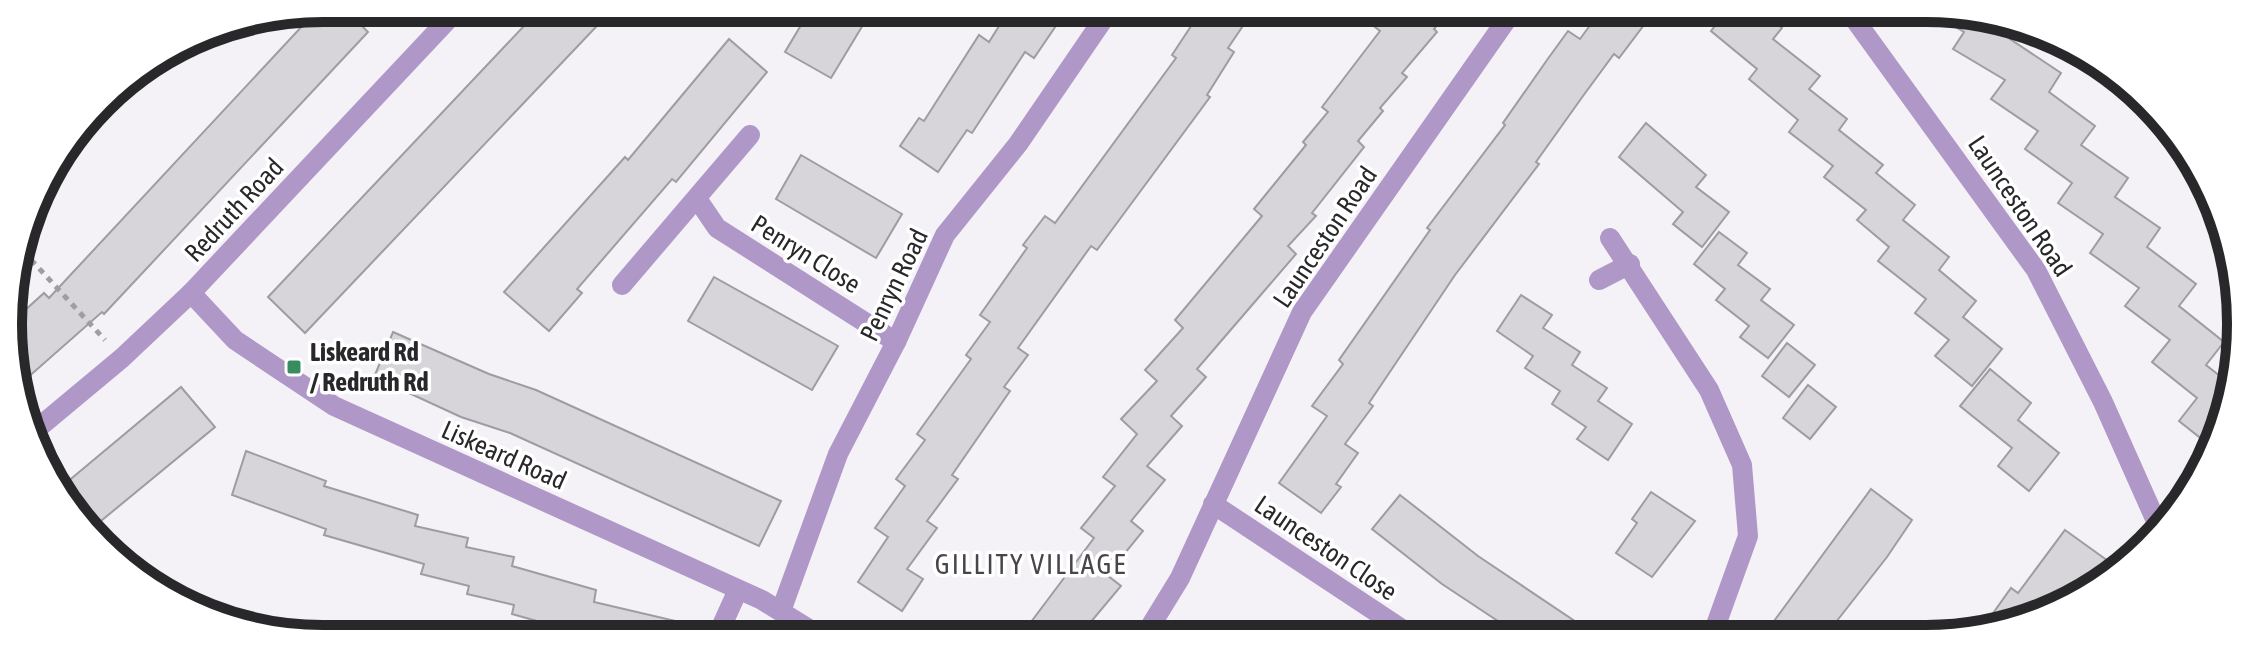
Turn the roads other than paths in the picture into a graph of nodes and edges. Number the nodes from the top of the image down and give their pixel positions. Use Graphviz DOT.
graph roads {
  1 [pos="446,22"];
  2 [pos="1101,22"];
  3 [pos="1505,22"];
  4 [pos="1857,22"];
  5 [pos="750,135"];
  6 [pos="698,200"];
  7 [pos="1610,238"];
  8 [pos="1630,264"];
  9 [pos="1599,280"];
  10 [pos="622,285"];
  11 [pos="191,293"];
  12 [pos="896,342"];
  13 [pos="40,426"];
  14 [pos="1213,504"];
  15 [pos="2155,519"];
  16 [pos="738,590"];
  17 [pos="781,611"];
  18 [pos="722,625"];
  19 [pos="803,625"];
  20 [pos="1151,625"];
  21 [pos="1396,625"];
  22 [pos="1716,625"];
  1 -- 11 [label="street, Redruth Road"];
  2 -- 12 [label="street, Penryn Road"];
  3 -- 14 [label="street, Launceston Road"];
  4 -- 15 [label="street, Launceston Road"];
  5 -- 6 [label="street"];
  6 -- 10 [label="street"];
  6 -- 12 [label="street, Penryn Close"];
  7 -- 8 [label="street"];
  8 -- 9 [label="street"];
  8 -- 22 [label="street"];
  11 -- 13 [label="street, Redruth Road"];
  11 -- 16 [label="street, Liskeard Road"];
  12 -- 17 [label="street, Penryn Road"];
  14 -- 20 [label="street, Launceston Road"];
  14 -- 21 [label="street, Launceston Close"];
  16 -- 17 [label="street, Liskeard Road"];
  16 -- 18 [label="street"];
  17 -- 19 [label="street, Liskeard Road"];
}
